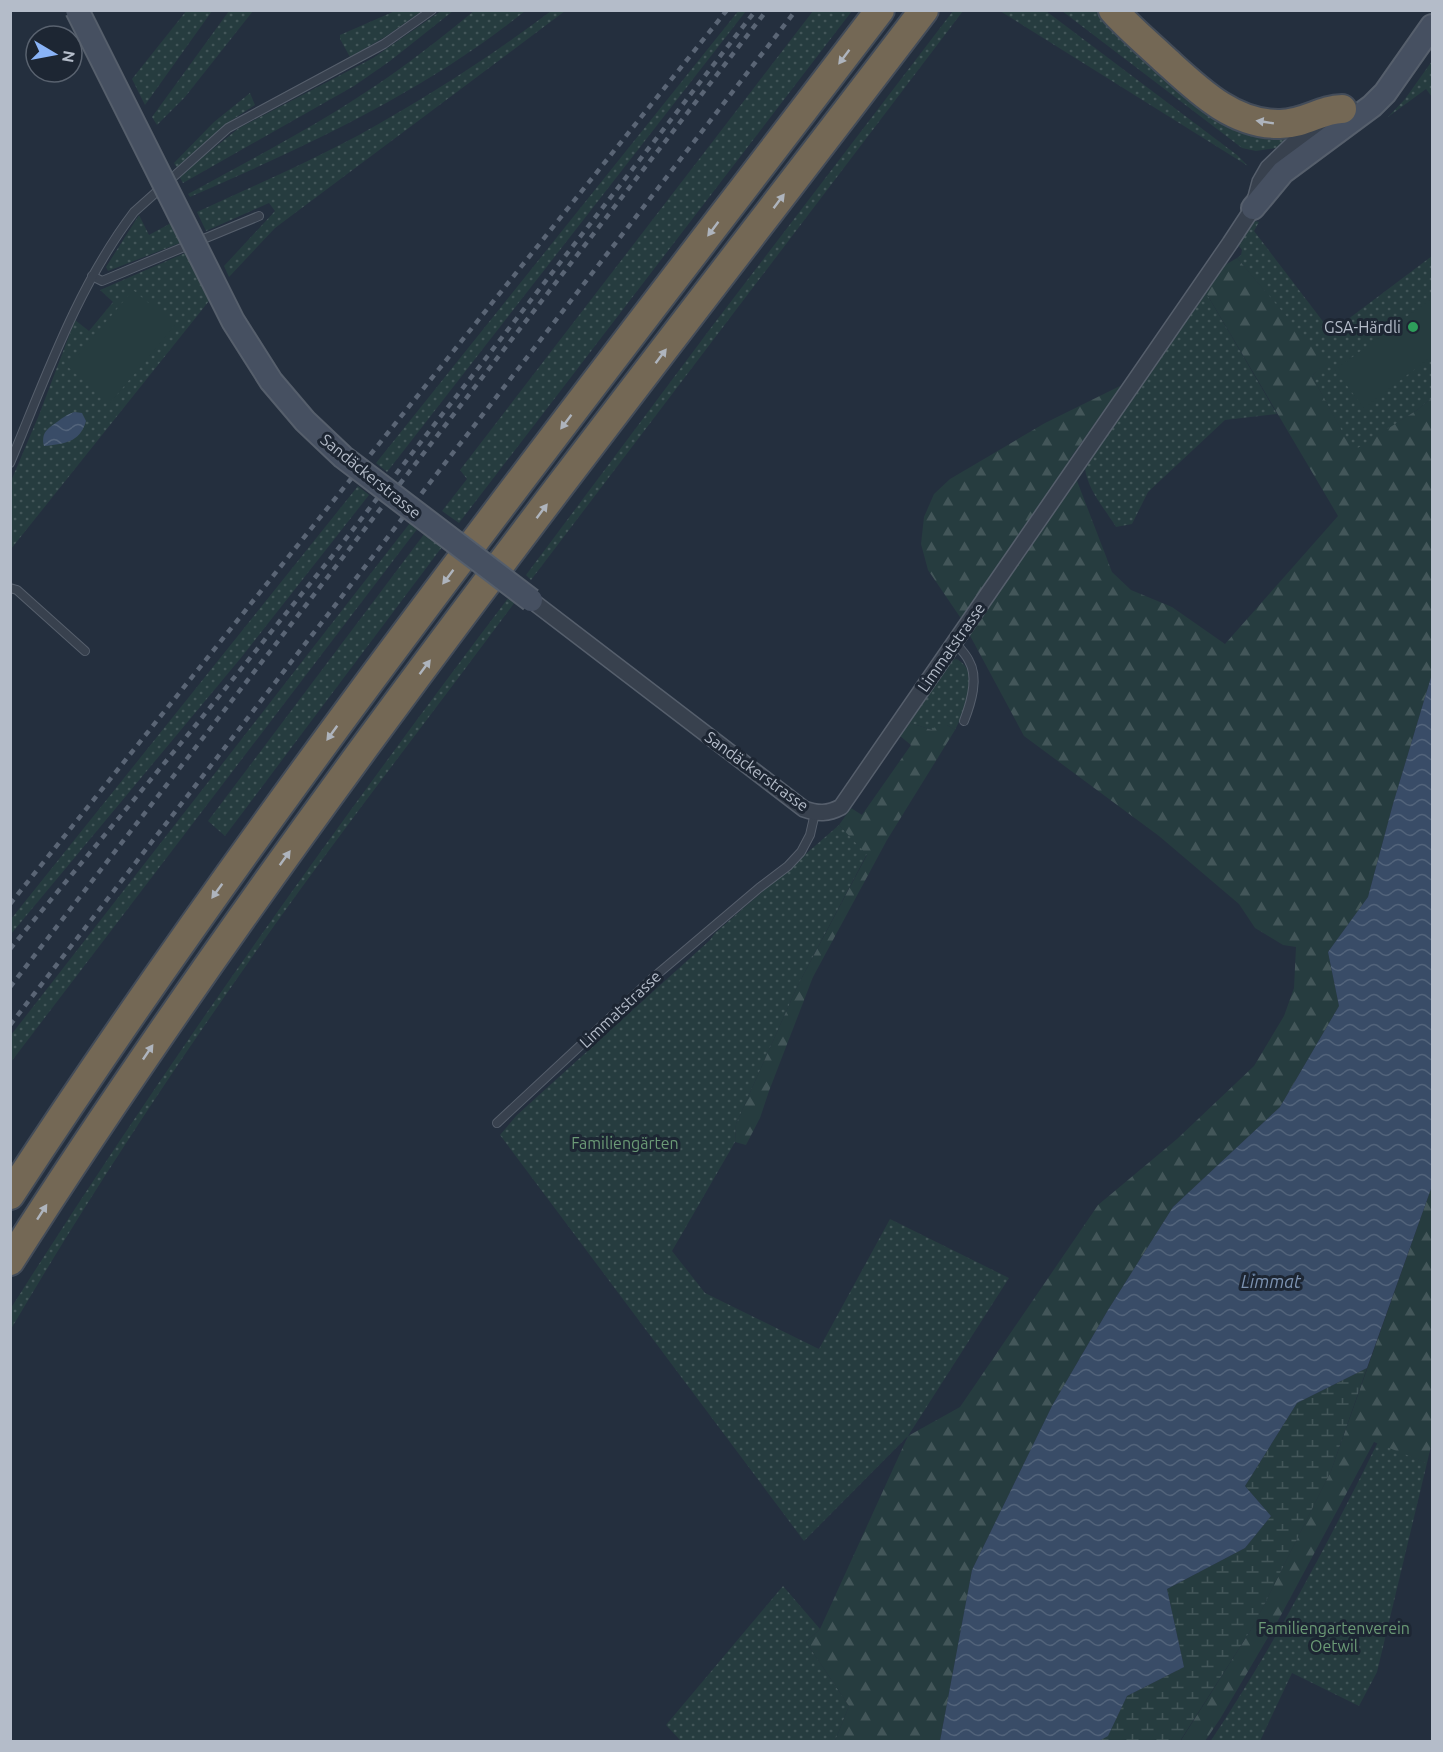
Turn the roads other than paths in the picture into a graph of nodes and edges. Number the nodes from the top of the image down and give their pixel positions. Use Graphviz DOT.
graph roads {
  1 [pos="77,10"];
  2 [pos="432,10"];
  3 [pos="880,10"];
  4 [pos="924,10"];
  5 [pos="1113,10"];
  6 [pos="1432,26"];
  7 [pos="1399,72"];
  8 [pos="1342,109"];
  9 [pos="1253,208"];
  10 [pos="259,216"];
  11 [pos="92,276"];
  12 [pos="10,463"];
  13 [pos="10,588"];
  14 [pos="531,600"];
  15 [pos="955,642"];
  16 [pos="85,651"];
  17 [pos="964,721"];
  18 [pos="815,813"];
  19 [pos="497,1124"];
  20 [pos="10,1195"];
  21 [pos="10,1261"];
  1 -- 14 [label="street, Sandäckerstrasse, bridge"];
  2 -- 11 [label="lane"];
  3 -- 20 [label="highway, one-way"];
  21 -- 4 [label="highway, one-way"];
  8 -- 5 [label="highway, one-way"];
  6 -- 7 [label="street"];
  7 -- 8 [label="street"];
  7 -- 9 [label="street"];
  8 -- 9 [label="street, Limmatstrasse"];
  9 -- 15 [label="street, Limmatstrasse"];
  10 -- 11 [label="lane"];
  11 -- 12 [label="lane"];
  13 -- 16 [label="lane"];
  14 -- 18 [label="street, Sandäckerstrasse"];
  15 -- 17 [label="lane"];
  15 -- 18 [label="street, Limmatstrasse"];
  18 -- 19 [label="lane, Limmatstrasse"];
}
